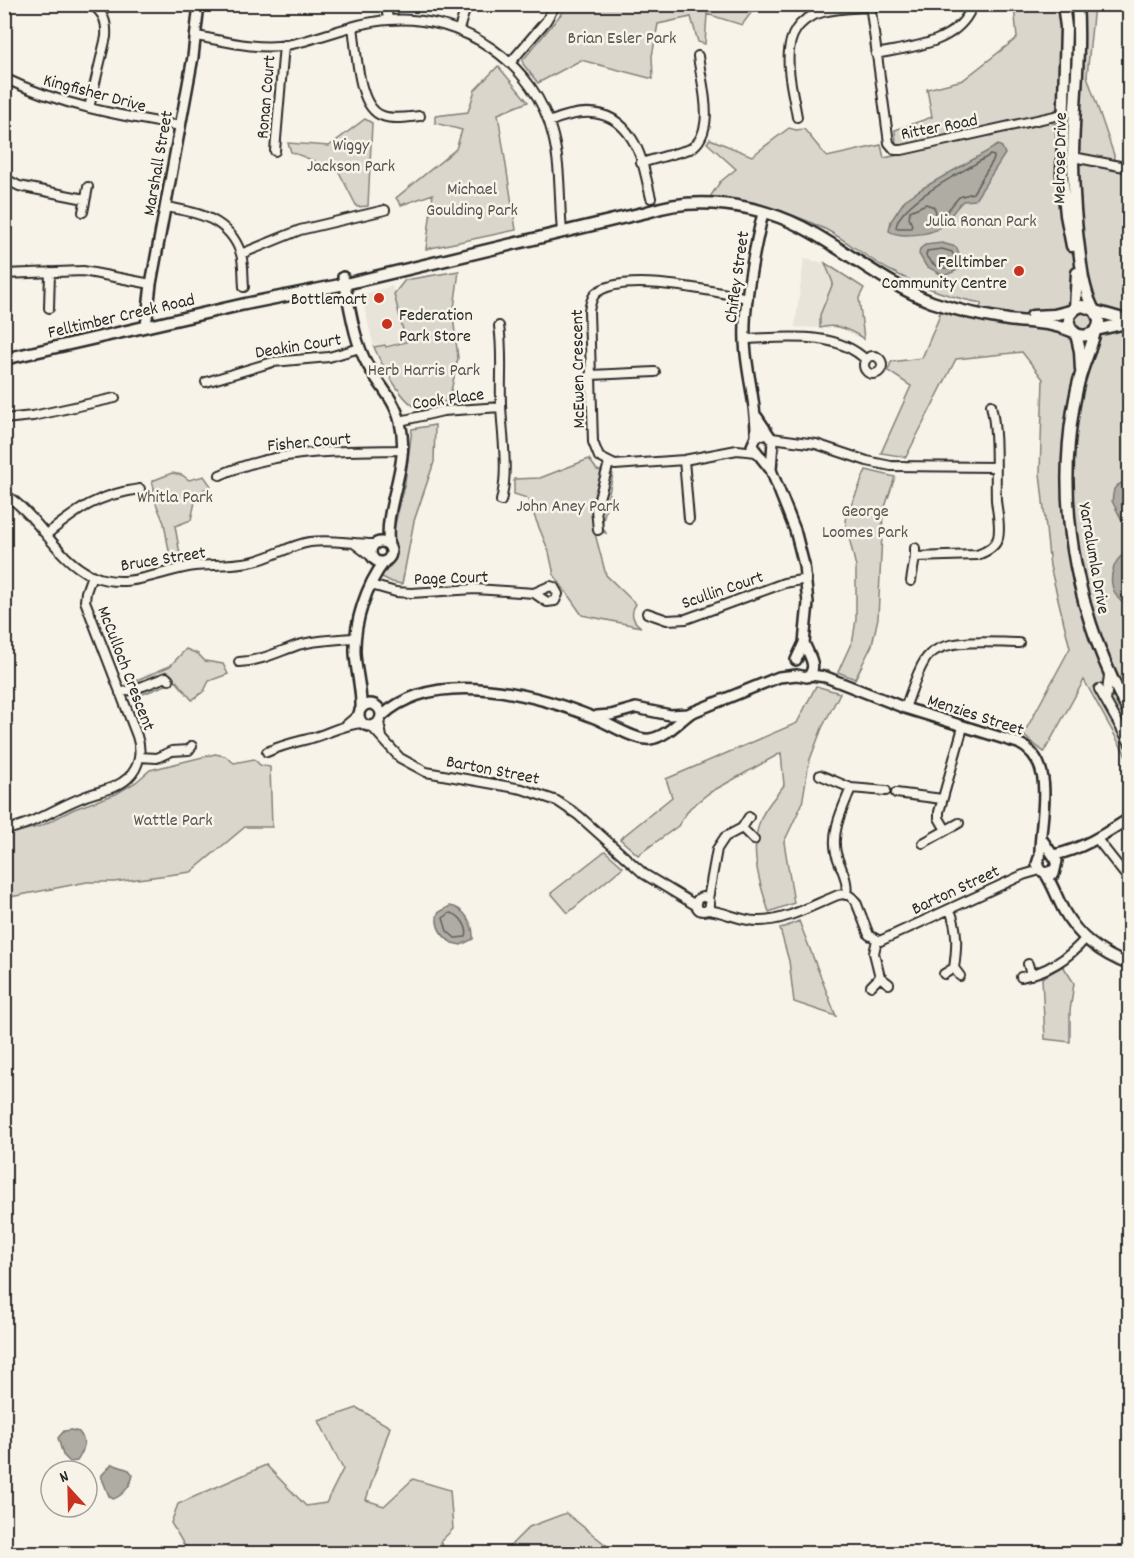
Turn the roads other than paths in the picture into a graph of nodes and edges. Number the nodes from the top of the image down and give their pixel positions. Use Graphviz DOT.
graph roads {
  1 [pos="92,4"];
  2 [pos="199,4"];
  3 [pos="386,4"];
  4 [pos="466,4"];
  5 [pos="556,4"];
  6 [pos="1064,4"];
  7 [pos="1077,4"];
  8 [pos="870,6"];
  9 [pos="969,13"];
  10 [pos="388,20"];
  11 [pos="353,27"];
  12 [pos="459,29"];
  13 [pos="196,36"];
  14 [pos="285,45"];
  15 [pos="876,54"];
  16 [pos="698,56"];
  17 [pos="511,62"];
  18 [pos="4,78"];
  19 [pos="89,108"];
  20 [pos="1076,113"];
  21 [pos="1064,114"];
  22 [pos="420,116"];
  23 [pos="797,117"];
  24 [pos="549,122"];
  25 [pos="181,126"];
  26 [pos="275,151"];
  27 [pos="1067,157"];
  28 [pos="641,163"];
  29 [pos="1130,168"];
  30 [pos="4,178"];
  31 [pos="88,187"];
  32 [pos="651,198"];
  33 [pos="85,199"];
  34 [pos="166,207"];
  35 [pos="385,210"];
  36 [pos="83,212"];
  37 [pos="762,216"];
  38 [pos="562,232"];
  39 [pos="241,254"];
  40 [pos="50,272"];
  41 [pos="4,274"];
  42 [pos="344,281"];
  43 [pos="151,284"];
  44 [pos="244,287"];
  45 [pos="748,298"];
  46 [pos="49,308"];
  47 [pos="1074,309"];
  48 [pos="1095,311"];
  49 [pos="996,317"];
  50 [pos="1130,322"];
  51 [pos="146,326"];
  52 [pos="499,326"];
  53 [pos="1095,330"];
  54 [pos="1075,333"];
  55 [pos="745,339"];
  56 [pos="360,348"];
  57 [pos="4,359"];
  58 [pos="866,360"];
  59 [pos="655,372"];
  60 [pos="1081,373"];
  61 [pos="591,375"];
  62 [pos="206,382"];
  63 [pos="115,398"];
  64 [pos="991,405"];
  65 [pos="501,407"];
  66 [pos="757,417"];
  67 [pos="4,419"];
  68 [pos="400,421"];
  69 [pos="770,436"];
  70 [pos="755,438"];
  71 [pos="789,441"];
  72 [pos="402,450"];
  73 [pos="737,450"];
  74 [pos="773,450"];
  75 [pos="757,453"];
  76 [pos="684,460"];
  77 [pos="609,463"];
  78 [pos="996,467"];
  79 [pos="771,470"];
  80 [pos="220,475"];
  81 [pos="140,489"];
  82 [pos="4,494"];
  83 [pos="501,501"];
  84 [pos="689,519"];
  85 [pos="388,525"];
  86 [pos="598,530"];
  87 [pos="47,534"];
  88 [pos="375,543"];
  89 [pos="355,544"];
  90 [pos="389,546"];
  91 [pos="372,557"];
  92 [pos="385,561"];
  93 [pos="92,575"];
  94 [pos="807,579"];
  95 [pos="911,580"];
  96 [pos="373,581"];
  97 [pos="534,593"];
  98 [pos="647,613"];
  99 [pos="356,638"];
  100 [pos="804,643"];
  101 [pos="1019,643"];
  102 [pos="239,662"];
  103 [pos="795,662"];
  104 [pos="811,667"];
  105 [pos="797,675"];
  106 [pos="1109,675"];
  107 [pos="779,677"];
  108 [pos="169,680"];
  109 [pos="1099,689"];
  110 [pos="120,693"];
  111 [pos="1106,702"];
  112 [pos="905,708"];
  113 [pos="692,712"];
  114 [pos="1130,714"];
  115 [pos="371,715"];
  116 [pos="588,715"];
  117 [pos="963,727"];
  118 [pos="1130,744"];
  119 [pos="192,746"];
  120 [pos="267,752"];
  121 [pos="139,757"];
  122 [pos="820,775"];
  123 [pos="851,788"];
  124 [pos="886,791"];
  125 [pos="896,793"];
  126 [pos="942,799"];
  127 [pos="749,817"];
  128 [pos="1130,819"];
  129 [pos="959,823"];
  130 [pos="742,828"];
  131 [pos="4,830"];
  132 [pos="946,830"];
  133 [pos="1097,839"];
  134 [pos="753,840"];
  135 [pos="922,843"];
  136 [pos="1047,863"];
  137 [pos="1130,881"];
  138 [pos="846,894"];
  139 [pos="704,902"];
  140 [pos="950,910"];
  141 [pos="1085,939"];
  142 [pos="877,940"];
  143 [pos="1028,964"];
  144 [pos="1130,965"];
  145 [pos="954,968"];
  146 [pos="944,974"];
  147 [pos="1031,975"];
  148 [pos="960,976"];
  149 [pos="880,977"];
  150 [pos="1021,977"];
  151 [pos="889,984"];
  152 [pos="871,986"];
  1 -- 19 [label="street"];
  2 -- 13 [label="street, Marshall Street"];
  3 -- 10 [label="street"];
  4 -- 12 [label="street"];
  5 -- 17 [label="street"];
  6 -- 21 [label="main road, Melrose Drive"];
  7 -- 20 [label="main road, Melrose Drive"];
  8 -- 15 [label="street, Ritter Road"];
  8 -- 23 [label="street"];
  9 -- 15 [label="street"];
  10 -- 11 [label="street"];
  10 -- 12 [label="street"];
  11 -- 14 [label="street"];
  11 -- 22 [label="street"];
  12 -- 17 [label="street"];
  13 -- 14 [label="street"];
  13 -- 25 [label="street, Marshall Street"];
  14 -- 26 [label="street, Ronan Court"];
  15 -- 21 [label="street, Ritter Road"];
  16 -- 28 [label="street"];
  17 -- 24 [label="street"];
  18 -- 19 [label="street, Kingfisher Drive"];
  19 -- 25 [label="street, Kingfisher Drive"];
  20 -- 21 [label="main road"];
  20 -- 27 [label="main road, Melrose Drive"];
  21 -- 27 [label="main road, Melrose Drive"];
  24 -- 28 [label="street"];
  24 -- 38 [label="street"];
  25 -- 34 [label="street, Marshall Street"];
  27 -- 29 [label="street"];
  27 -- 47 [label="main road, Melrose Drive"];
  27 -- 48 [label="main road, Melrose Drive"];
  28 -- 32 [label="street"];
  30 -- 33 [label="street"];
  31 -- 33 [label="street"];
  33 -- 36 [label="street"];
  34 -- 39 [label="street"];
  34 -- 43 [label="street, Marshall Street"];
  35 -- 39 [label="street"];
  37 -- 38 [label="main road, Felltimber Creek Road"];
  37 -- 45 [label="street, Chifley Street"];
  37 -- 49 [label="main road, Felltimber Creek Road"];
  38 -- 42 [label="main road, Felltimber Creek Road"];
  39 -- 44 [label="street"];
  40 -- 41 [label="street"];
  40 -- 43 [label="street"];
  40 -- 46 [label="street"];
  42 -- 51 [label="main road, Felltimber Creek Road"];
  42 -- 56 [label="street"];
  43 -- 51 [label="street, Marshall Street"];
  45 -- 55 [label="street, Chifley Street"];
  45 -- 61 [label="street, McEwen Crescent"];
  47 -- 48 [label="main road"];
  47 -- 49 [label="main road, Felltimber Creek Road"];
  47 -- 54 [label="main road"];
  48 -- 50 [label="main road"];
  48 -- 53 [label="main road"];
  49 -- 54 [label="main road, Felltimber Creek Road"];
  50 -- 53 [label="main road"];
  51 -- 57 [label="main road, Felltimber Creek Road"];
  52 -- 65 [label="street, Cook Place"];
  53 -- 54 [label="main road"];
  53 -- 60 [label="main road, Yarralumla Drive"];
  54 -- 60 [label="main road, Yarralumla Drive"];
  55 -- 58 [label="street"];
  55 -- 66 [label="street, Chifley Street"];
  56 -- 62 [label="street, Deakin Court"];
  56 -- 68 [label="street"];
  59 -- 61 [label="street"];
  60 -- 106 [label="main road, Yarralumla Drive"];
  61 -- 77 [label="street, McEwen Crescent"];
  63 -- 67 [label="street"];
  64 -- 78 [label="street"];
  65 -- 68 [label="street, Cook Place"];
  65 -- 83 [label="street, Cook Place"];
  66 -- 69 [label="street, Chifley Street"];
  66 -- 70 [label="street, Chifley Street"];
  68 -- 72 [label="street"];
  69 -- 70 [label="street"];
  69 -- 71 [label="street"];
  69 -- 74 [label="street"];
  70 -- 73 [label="street"];
  70 -- 75 [label="street"];
  71 -- 74 [label="street"];
  71 -- 78 [label="street"];
  72 -- 80 [label="street, Fisher Court"];
  72 -- 85 [label="street"];
  73 -- 75 [label="street"];
  73 -- 76 [label="street"];
  74 -- 75 [label="street"];
  74 -- 79 [label="street"];
  75 -- 79 [label="street"];
  76 -- 77 [label="street"];
  76 -- 84 [label="street"];
  77 -- 86 [label="street"];
  78 -- 95 [label="street"];
  79 -- 94 [label="street"];
  81 -- 87 [label="street"];
  82 -- 87 [label="street, Bruce Street"];
  85 -- 88 [label="street"];
  85 -- 90 [label="street"];
  87 -- 93 [label="street, Bruce Street"];
  88 -- 89 [label="street, Bruce Street"];
  88 -- 90 [label="street"];
  88 -- 91 [label="street"];
  89 -- 91 [label="street, Bruce Street"];
  89 -- 93 [label="street, Bruce Street"];
  90 -- 92 [label="street"];
  91 -- 92 [label="street"];
  91 -- 96 [label="street"];
  92 -- 96 [label="street"];
  93 -- 110 [label="street, McCulloch Crescent"];
  94 -- 98 [label="street, Scullin Court"];
  94 -- 100 [label="street"];
  96 -- 97 [label="street, Page Court"];
  96 -- 99 [label="street"];
  99 -- 102 [label="street"];
  99 -- 115 [label="street"];
  100 -- 103 [label="street"];
  100 -- 104 [label="street"];
  101 -- 112 [label="street"];
  103 -- 104 [label="street"];
  103 -- 105 [label="street"];
  103 -- 107 [label="street"];
  104 -- 105 [label="street"];
  104 -- 112 [label="street, Menzies Street"];
  105 -- 107 [label="street"];
  106 -- 111 [label="street, Yarralumla Drive"];
  106 -- 114 [label="main road, Yarralumla Drive"];
  107 -- 113 [label="street"];
  108 -- 110 [label="street"];
  109 -- 111 [label="street"];
  110 -- 121 [label="street, McCulloch Crescent"];
  111 -- 118 [label="street"];
  112 -- 117 [label="street, Menzies Street"];
  113 -- 116 [label="street"];
  113 -- 116 [label="street"];
  115 -- 116 [label="street"];
  115 -- 120 [label="street"];
  115 -- 139 [label="street, Barton Street"];
  117 -- 126 [label="street"];
  117 -- 136 [label="street, Menzies Street"];
  119 -- 121 [label="street"];
  121 -- 131 [label="street, McCulloch Crescent"];
  122 -- 123 [label="street"];
  123 -- 124 [label="street"];
  123 -- 138 [label="street"];
  125 -- 126 [label="street"];
  126 -- 132 [label="street"];
  127 -- 130 [label="street"];
  128 -- 133 [label="street, Barton Street"];
  129 -- 132 [label="street"];
  130 -- 134 [label="street"];
  130 -- 139 [label="street"];
  132 -- 135 [label="street"];
  133 -- 136 [label="street, Barton Street"];
  133 -- 137 [label="street"];
  136 -- 140 [label="street, Barton Street"];
  136 -- 141 [label="street, Menzies Street"];
  138 -- 139 [label="street"];
  138 -- 142 [label="street"];
  140 -- 142 [label="street, Barton Street"];
  140 -- 145 [label="street"];
  141 -- 144 [label="street"];
  141 -- 147 [label="street"];
  142 -- 149 [label="street"];
  143 -- 147 [label="street"];
  145 -- 146 [label="street"];
  145 -- 148 [label="street"];
  147 -- 150 [label="street"];
  149 -- 151 [label="street"];
  149 -- 152 [label="street"];
}
